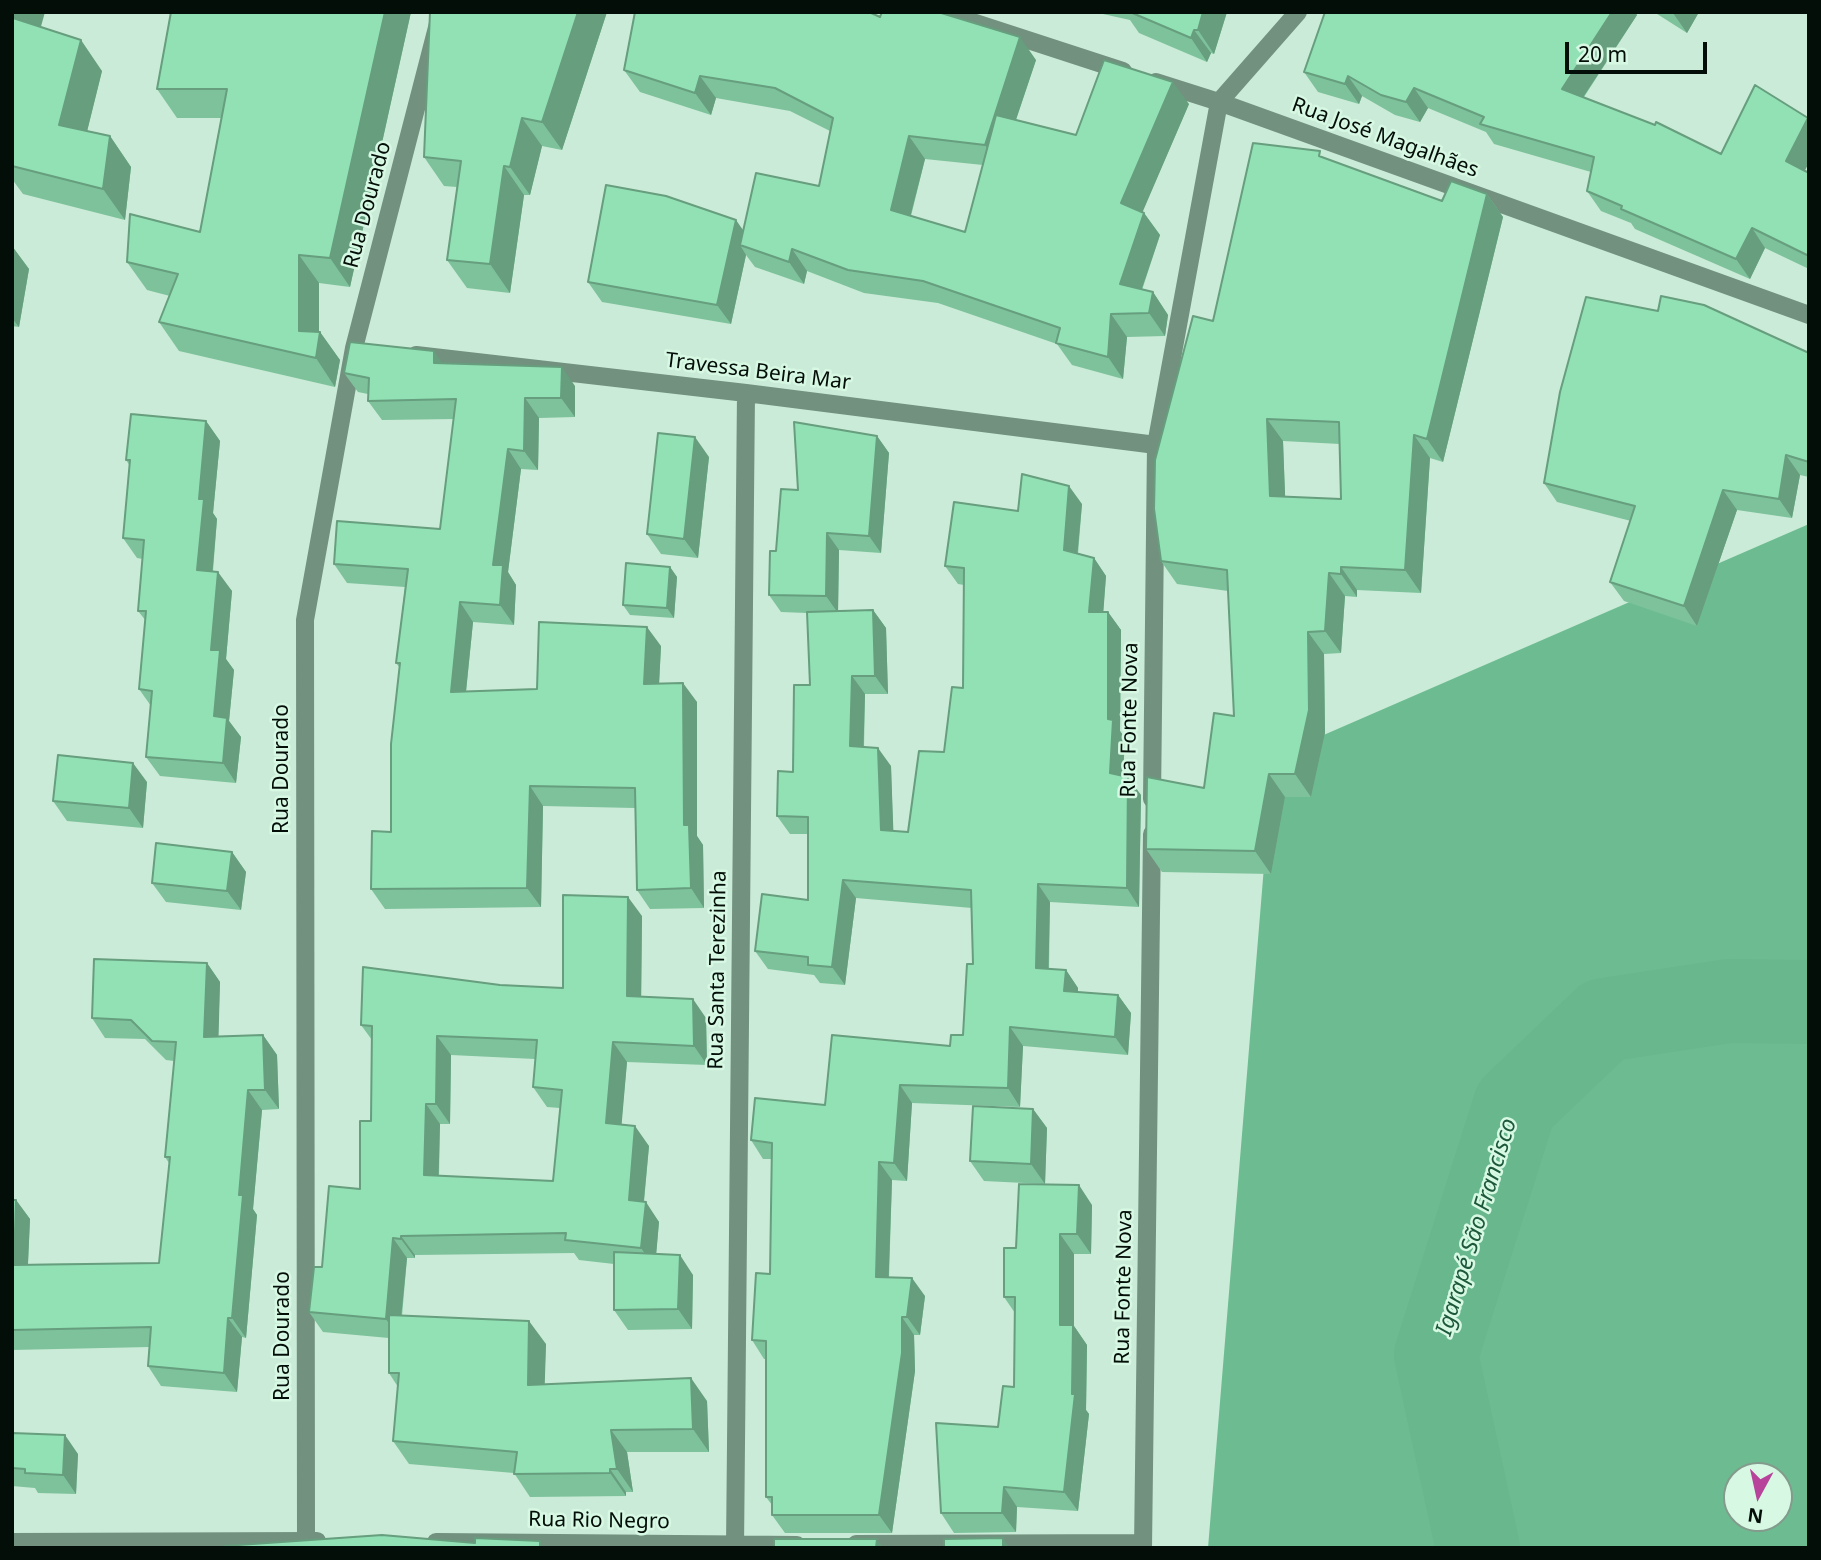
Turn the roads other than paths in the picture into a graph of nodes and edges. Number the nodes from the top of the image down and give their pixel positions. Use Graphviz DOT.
graph roads {
  1 [pos="442,12"];
  2 [pos="942,12"];
  3 [pos="1298,12"];
  4 [pos="1219,102"];
  5 [pos="1809,315"];
  6 [pos="394,352"];
  7 [pos="746,393"];
  8 [pos="1156,445"];
  9 [pos="306,1541"];
  10 [pos="333,1541"];
  11 [pos="12,1542"];
  12 [pos="416,1542"];
  13 [pos="817,1544"];
  14 [pos="844,1544"];
  15 [pos="1143,1545"];
  16 [pos="735,1546"];
  1 -- 9 [label="street, Rua Dourado"];
  2 -- 4 [label="street, Rua José Magalhães"];
  3 -- 4 [label="street"];
  4 -- 5 [label="street, Rua José Magalhães"];
  4 -- 8 [label="street, Rua Fonte Nova"];
  6 -- 7 [label="street, Travessa Beira Mar"];
  7 -- 8 [label="street, Travessa Beira Mar"];
  7 -- 16 [label="street, Rua Santa Terezinha"];
  8 -- 15 [label="street, Rua Fonte Nova"];
  9 -- 10 [label="street"];
  9 -- 11 [label="street"];
  12 -- 16 [label="street, Rua Rio Negro"];
  13 -- 16 [label="street, Rua Rio Negro"];
  14 -- 15 [label="street"];
}
